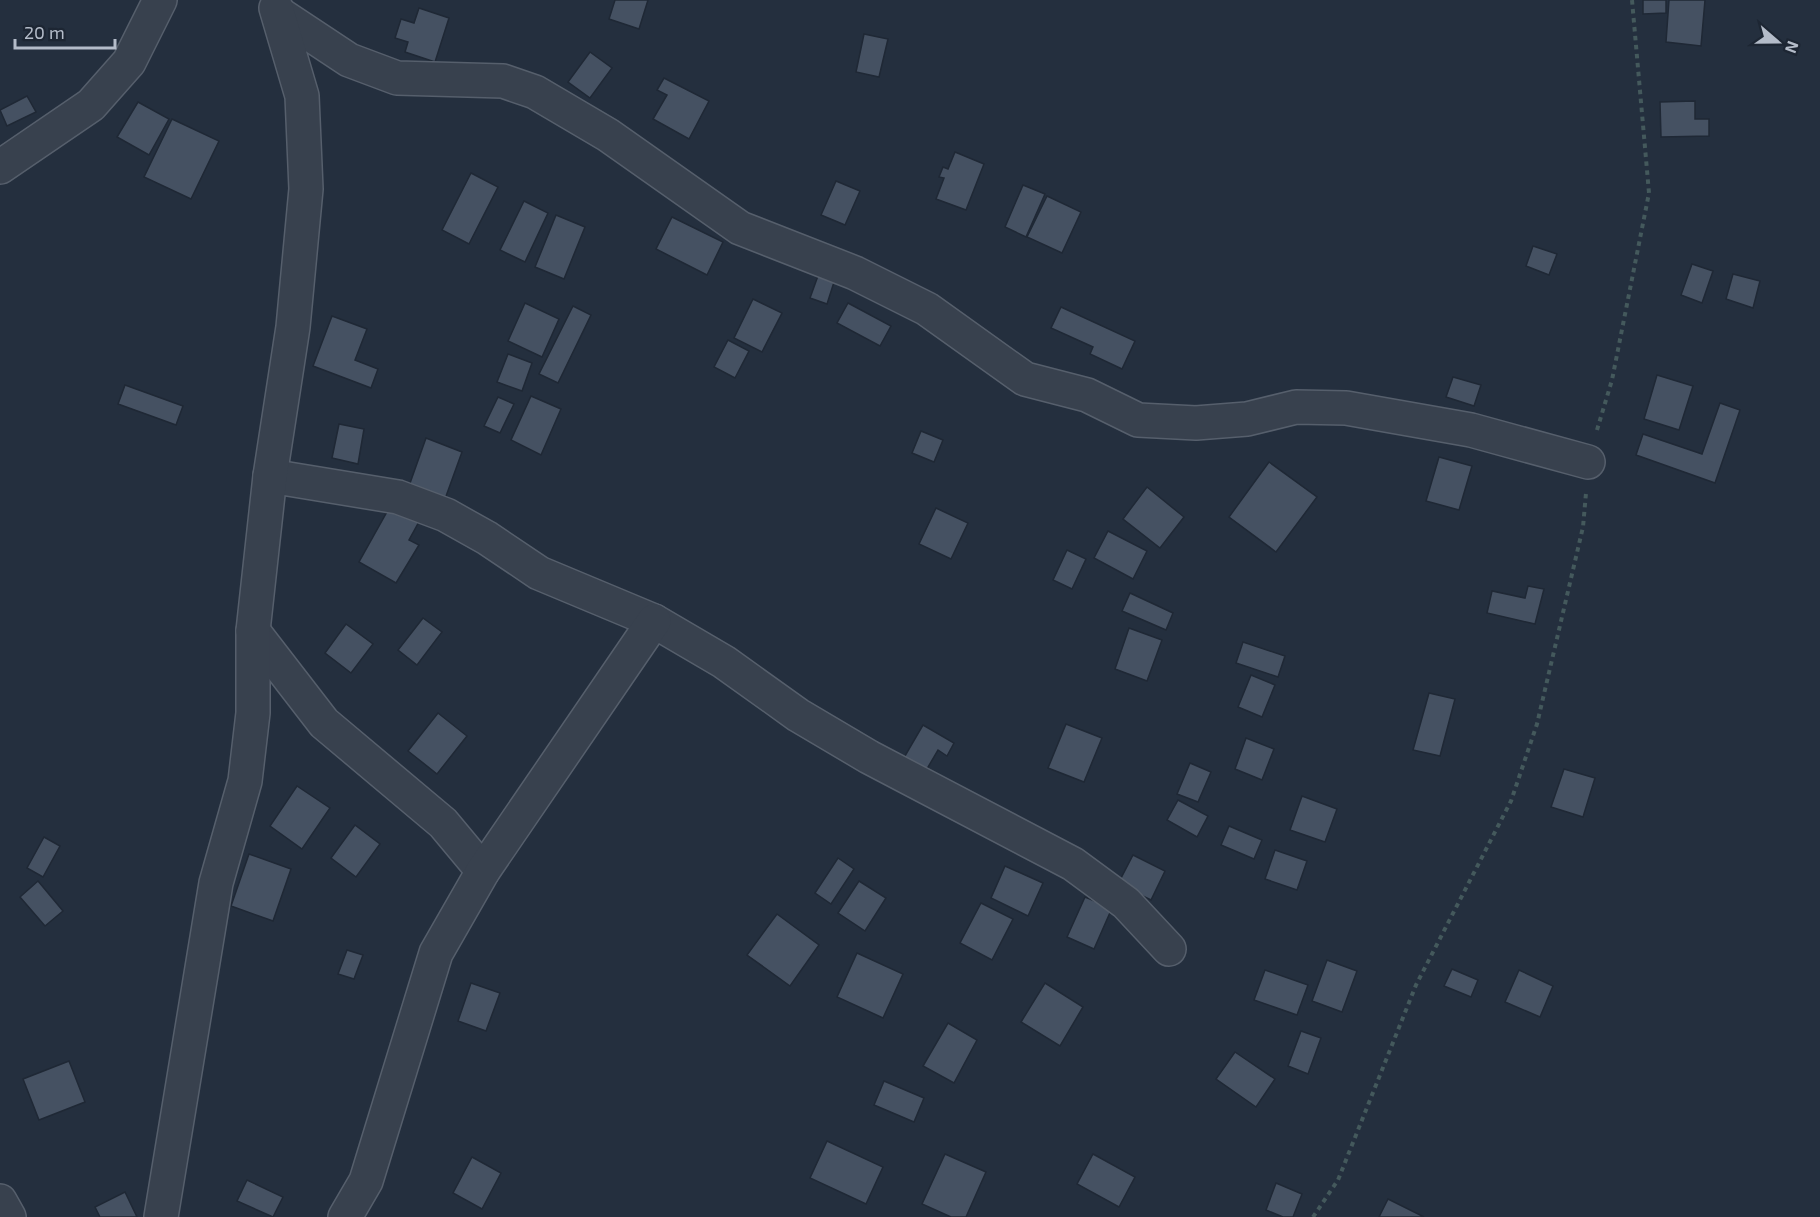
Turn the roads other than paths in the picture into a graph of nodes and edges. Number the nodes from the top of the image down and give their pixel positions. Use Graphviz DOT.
graph roads {
  1 [pos="160,0"];
  2 [pos="275,7"];
  3 [pos="0,167"];
  4 [pos="1588,462"];
  5 [pos="270,476"];
  6 [pos="654,621"];
  7 [pos="254,631"];
  8 [pos="483,872"];
  9 [pos="1169,949"];
  10 [pos="0,1202"];
  11 [pos="9,1217"];
  12 [pos="161,1217"];
  13 [pos="345,1217"];
  1 -- 3 [label="street"];
  2 -- 4 [label="street"];
  2 -- 5 [label="street"];
  5 -- 6 [label="street"];
  5 -- 7 [label="street"];
  6 -- 8 [label="street"];
  6 -- 9 [label="street"];
  7 -- 8 [label="street"];
  7 -- 12 [label="street"];
  8 -- 13 [label="street"];
  10 -- 11 [label="street"];
}
